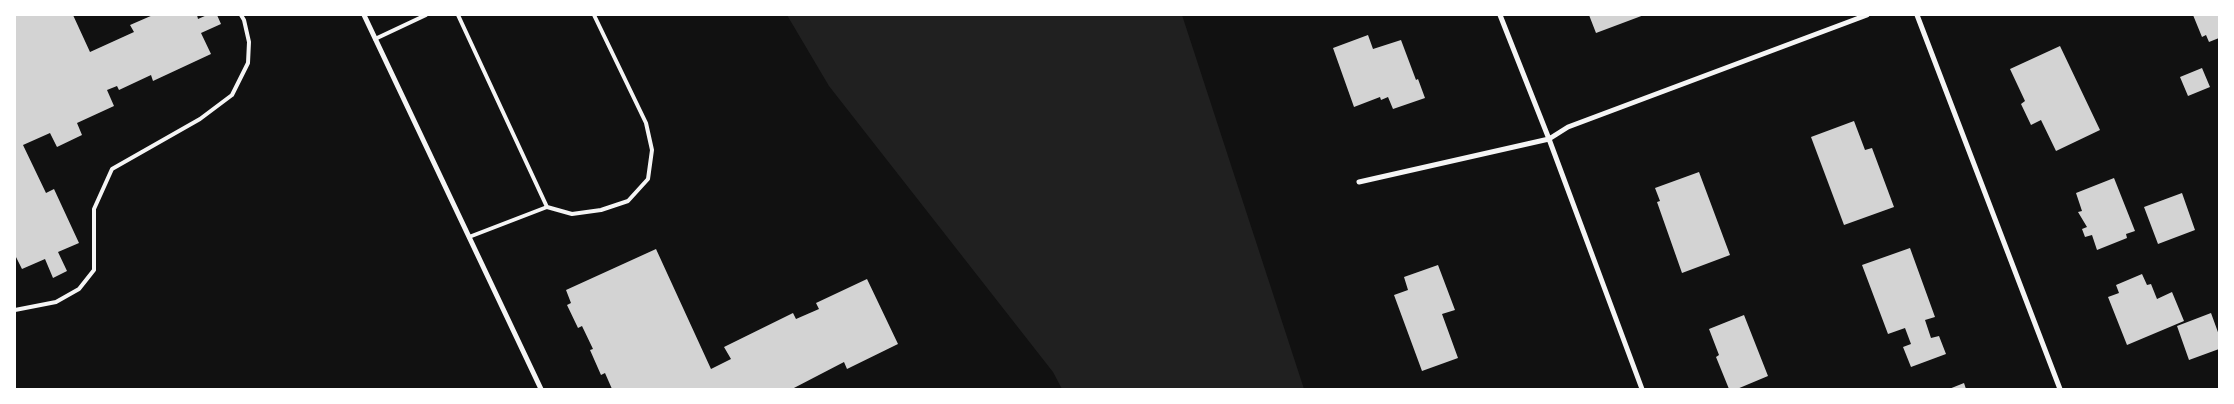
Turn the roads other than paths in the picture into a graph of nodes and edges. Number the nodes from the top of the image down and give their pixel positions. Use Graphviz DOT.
graph roads {
  1 [pos="241,15"];
  2 [pos="364,15"];
  3 [pos="426,15"];
  4 [pos="458,15"];
  5 [pos="594,15"];
  6 [pos="1500,15"];
  7 [pos="1867,15"];
  8 [pos="1917,15"];
  9 [pos="375,39"];
  10 [pos="1549,138"];
  11 [pos="1359,182"];
  12 [pos="547,207"];
  13 [pos="469,237"];
  14 [pos="15,310"];
  15 [pos="541,389"];
  16 [pos="1642,389"];
  17 [pos="2060,389"];
  1 -- 14 [label="lane"];
  2 -- 9 [label="street"];
  3 -- 9 [label="lane"];
  4 -- 12 [label="lane"];
  5 -- 12 [label="lane"];
  6 -- 10 [label="street"];
  7 -- 10 [label="street"];
  8 -- 17 [label="street"];
  9 -- 13 [label="street"];
  10 -- 11 [label="street"];
  10 -- 16 [label="street"];
  12 -- 13 [label="lane"];
  13 -- 15 [label="street"];
}
